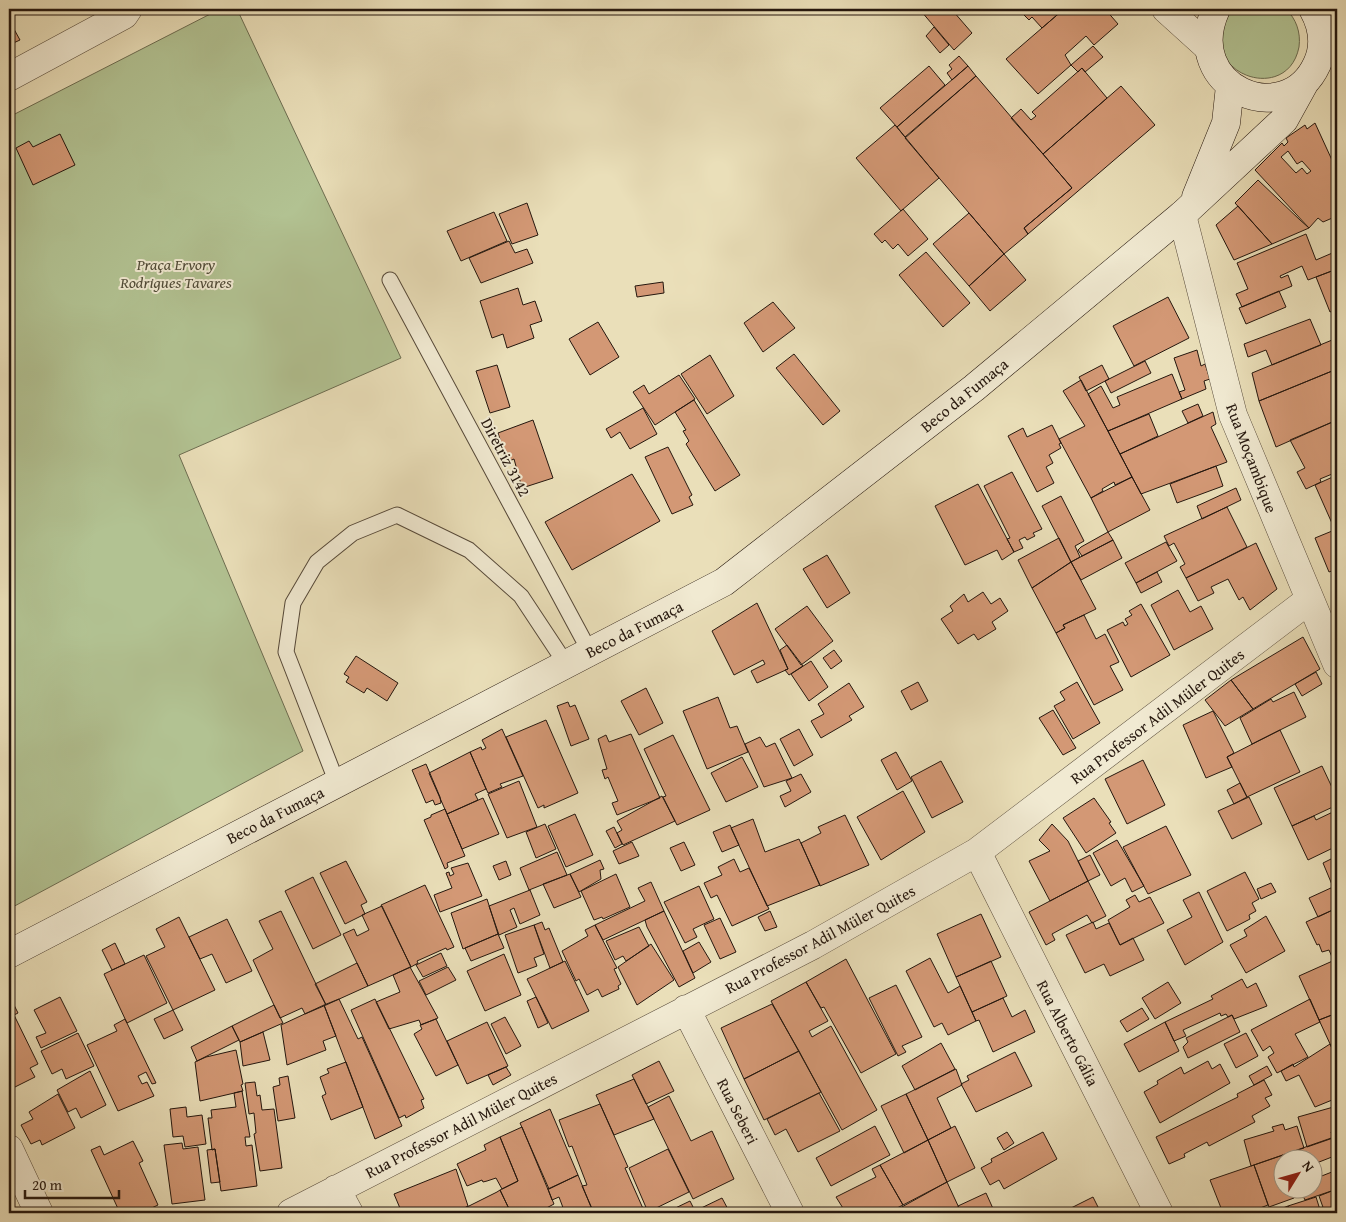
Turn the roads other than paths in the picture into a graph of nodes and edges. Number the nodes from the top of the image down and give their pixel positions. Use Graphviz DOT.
graph roads {
  1 [pos="128,9"];
  2 [pos="1166,9"];
  3 [pos="1216,9"];
  4 [pos="1314,9"];
  5 [pos="1208,47"];
  6 [pos="1329,48"];
  7 [pos="9,77"];
  8 [pos="1305,82"];
  9 [pos="1230,86"];
  10 [pos="1188,209"];
  11 [pos="390,280"];
  12 [pos="1310,600"];
  13 [pos="590,652"];
  14 [pos="566,664"];
  15 [pos="1337,664"];
  16 [pos="337,783"];
  17 [pos="977,852"];
  18 [pos="9,954"];
  19 [pos="686,1009"];
  20 [pos="9,1149"];
  21 [pos="336,1189"];
  22 [pos="40,1213"];
  23 [pos="291,1213"];
  24 [pos="348,1213"];
  25 [pos="790,1213"];
  26 [pos="1159,1213"];
  1 -- 7 [label="street"];
  2 -- 5 [label="street"];
  3 -- 5 [label="street"];
  4 -- 6 [label="street"];
  5 -- 9 [label="street"];
  6 -- 8 [label="street, Beco da Fumaça"];
  8 -- 9 [label="street"];
  8 -- 10 [label="street, Beco da Fumaça"];
  9 -- 10 [label="street, Beco da Fumaça"];
  10 -- 12 [label="street, Rua Moçambique"];
  10 -- 13 [label="street, Beco da Fumaça"];
  11 -- 13 [label="lane, Diretriz 3142"];
  12 -- 15 [label="street, Rua Moçambique"];
  12 -- 17 [label="street, Rua Professor Adil Müler Quites"];
  13 -- 14 [label="street, Beco da Fumaça"];
  14 -- 16 [label="street, Beco da Fumaça"];
  14 -- 16 [label="lane"];
  16 -- 18 [label="street, Beco da Fumaça"];
  17 -- 19 [label="street, Rua Professor Adil Müler Quites"];
  17 -- 26 [label="street, Rua Alberto Gália"];
  19 -- 21 [label="street, Rua Professor Adil Müler Quites"];
  19 -- 25 [label="street, Rua Seberi"];
  20 -- 22 [label="street"];
  21 -- 23 [label="street, Rua Professor Adil Müler Quites"];
  21 -- 24 [label="street"];
}
